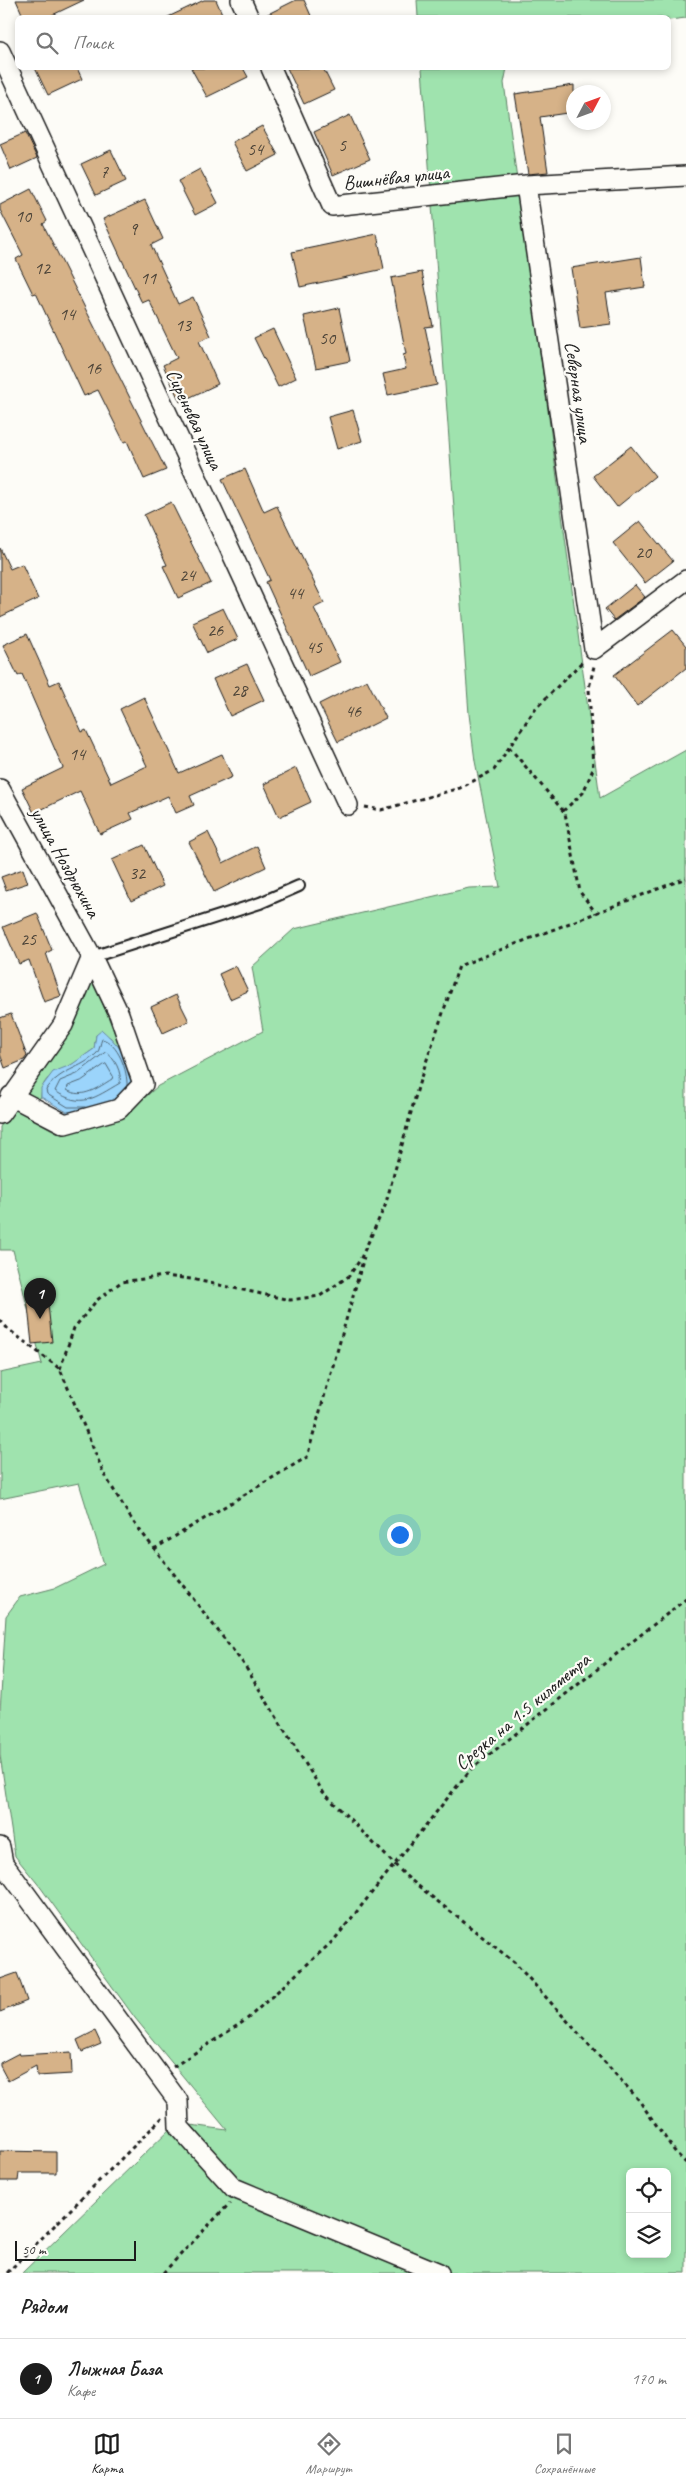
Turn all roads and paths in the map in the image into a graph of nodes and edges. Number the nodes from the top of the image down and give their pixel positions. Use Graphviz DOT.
graph roads {
  1 [pos="241,0"];
  2 [pos="248,15"];
  3 [pos="0,51"];
  4 [pos="272,70"];
  5 [pos="686,176"];
  6 [pos="526,185"];
  7 [pos="686,580"];
  8 [pos="597,648"];
  9 [pos="509,748"];
  10 [pos="0,789"];
  11 [pos="348,805"];
  12 [pos="563,811"];
  13 [pos="686,878"];
  14 [pos="299,886"];
  15 [pos="596,913"];
  16 [pos="92,957"];
  17 [pos="11,1096"];
  18 [pos="0,1114"];
  19 [pos="366,1246"];
  20 [pos="0,1320"];
  21 [pos="60,1369"];
  22 [pos="154,1549"];
  23 [pos="686,1599"];
  24 [pos="0,1847"];
  25 [pos="395,1864"];
  26 [pos="160,2076"];
  27 [pos="178,2101"];
  28 [pos="686,2163"];
  29 [pos="234,2188"];
  30 [pos="8,2273"];
  31 [pos="164,2273"];
  32 [pos="438,2273"];
  1 -- 2 [label="street"];
  3 -- 11 [label="street, Сиреневая улица"];
  4 -- 6 [label="street, Вишнёвая улица"];
  5 -- 6 [label="street"];
  6 -- 8 [label="street, Северная улица"];
  7 -- 8 [label="street"];
  8 -- 9 [label="path"];
  8 -- 12 [label="path"];
  9 -- 11 [label="path"];
  9 -- 12 [label="path"];
  10 -- 16 [label="street, улица Ноздрюхина"];
  12 -- 15 [label="path"];
  13 -- 15 [label="path"];
  14 -- 16 [label="lane"];
  15 -- 19 [label="path"];
  16 -- 17 [label="street"];
  16 -- 17 [label="street, улица Ноздрюхина"];
  17 -- 18 [label="street"];
  19 -- 21 [label="path"];
  19 -- 22 [label="path"];
  20 -- 21 [label="path"];
  21 -- 22 [label="path"];
  22 -- 25 [label="path"];
  23 -- 25 [label="path, Срезка на 1.5 километра"];
  24 -- 26 [label="street"];
  25 -- 26 [label="path, Срезка на 1.5 километра"];
  25 -- 28 [label="path"];
  26 -- 27 [label="street"];
  27 -- 29 [label="street"];
  27 -- 30 [label="path"];
  29 -- 31 [label="path"];
  29 -- 32 [label="street"];
}
